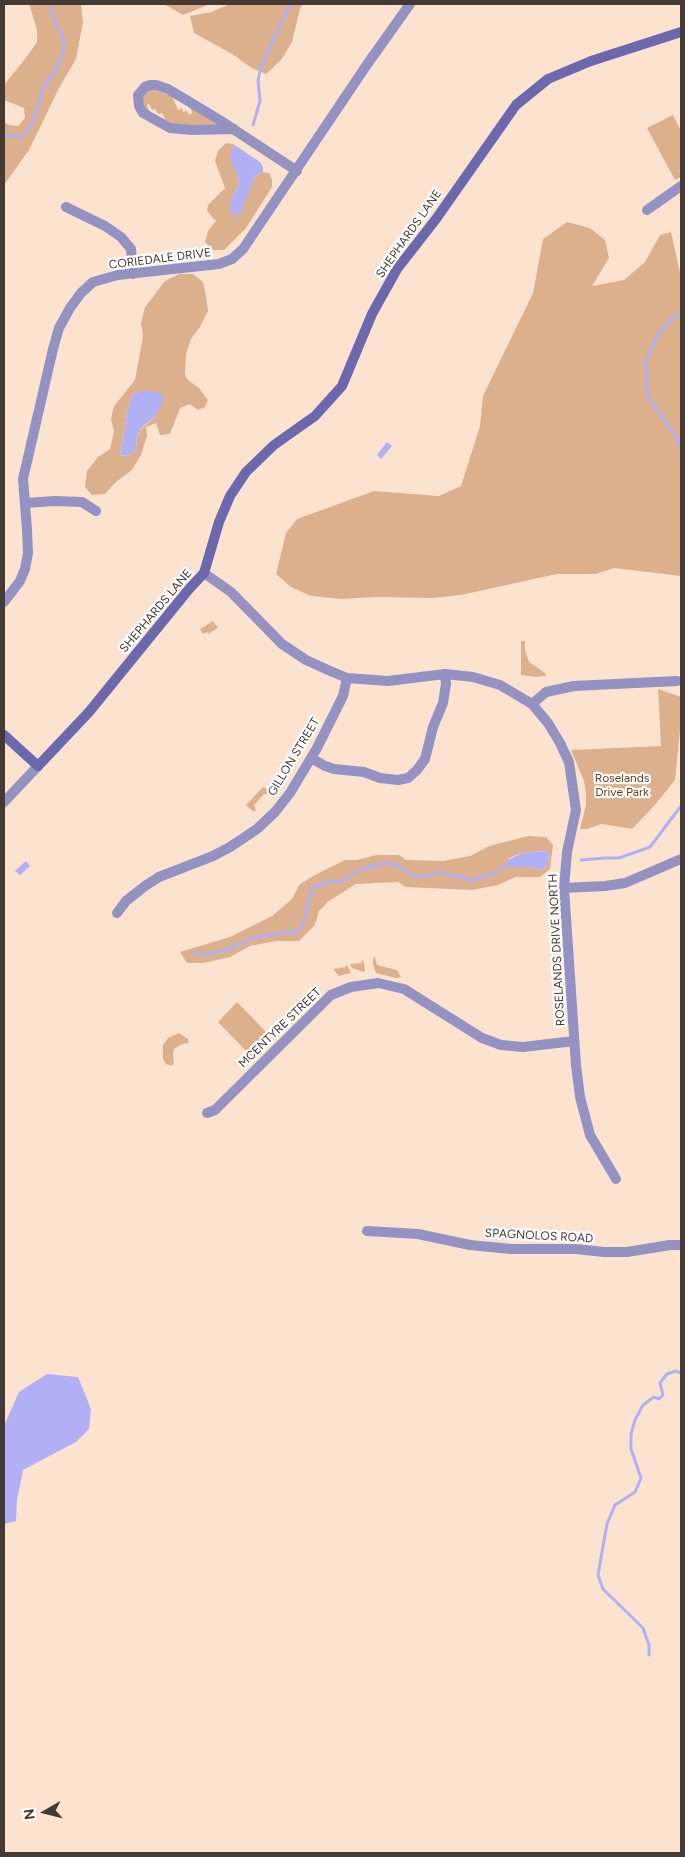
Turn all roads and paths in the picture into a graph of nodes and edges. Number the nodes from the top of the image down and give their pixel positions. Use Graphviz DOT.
graph roads {
  1 [pos="410,4"];
  2 [pos="681,32"];
  3 [pos="234,129"];
  4 [pos="297,171"];
  5 [pos="681,186"];
  6 [pos="66,206"];
  7 [pos="647,210"];
  8 [pos="133,274"];
  9 [pos="25,504"];
  10 [pos="96,511"];
  11 [pos="204,573"];
  12 [pos="4,602"];
  13 [pos="445,674"];
  14 [pos="347,678"];
  15 [pos="677,681"];
  16 [pos="532,704"];
  17 [pos="4,735"];
  18 [pos="311,758"];
  19 [pos="38,766"];
  20 [pos="4,802"];
  21 [pos="681,858"];
  22 [pos="564,888"];
  23 [pos="117,913"];
  24 [pos="574,1041"];
  25 [pos="207,1113"];
  26 [pos="616,1179"];
  27 [pos="367,1231"];
  28 [pos="681,1245"];
  1 -- 4 [label="street, CORIEDALE DRIVE"];
  2 -- 11 [label="street, SHEPHARDS LANE"];
  3 -- 3 [label="street"];
  3 -- 4 [label="street"];
  4 -- 8 [label="street, CORIEDALE DRIVE"];
  5 -- 7 [label="street"];
  6 -- 8 [label="street"];
  8 -- 9 [label="street, CORIEDALE DRIVE"];
  9 -- 10 [label="street"];
  9 -- 12 [label="street, CORIEDALE DRIVE"];
  11 -- 14 [label="street, ROSELANDS DRIVE NORTH"];
  11 -- 19 [label="street, SHEPHARDS LANE"];
  13 -- 14 [label="street, ROSELANDS DRIVE NORTH"];
  13 -- 16 [label="street, ROSELANDS DRIVE NORTH"];
  13 -- 18 [label="street"];
  14 -- 18 [label="street, GILLON STREET"];
  15 -- 16 [label="street"];
  16 -- 22 [label="street, ROSELANDS DRIVE NORTH"];
  17 -- 19 [label="street"];
  18 -- 23 [label="street, GILLON STREET"];
  19 -- 20 [label="street, SHEPHARDS LANE"];
  21 -- 22 [label="street"];
  22 -- 24 [label="street, ROSELANDS DRIVE NORTH"];
  24 -- 25 [label="street, MCENTYRE STREET"];
  24 -- 26 [label="street, ROSELANDS DRIVE NORTH"];
  27 -- 28 [label="street, SPAGNOLOS ROAD"];
}
